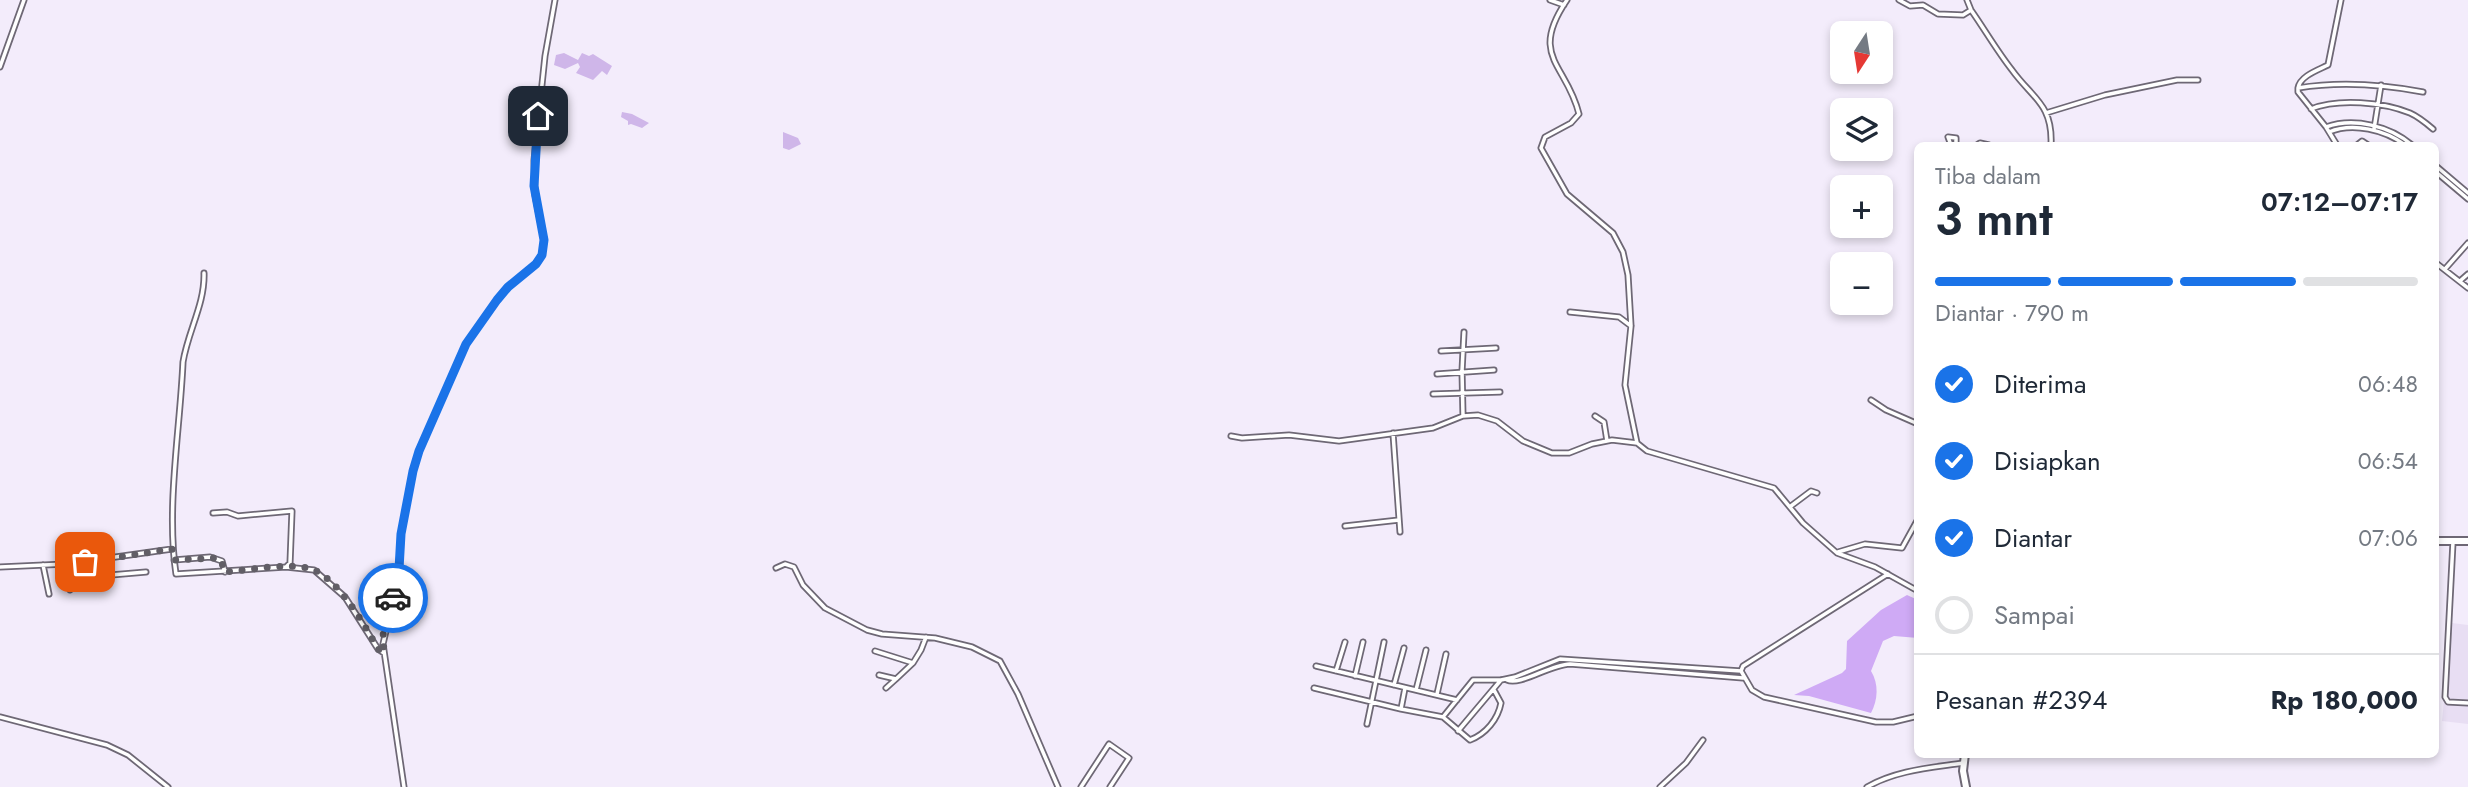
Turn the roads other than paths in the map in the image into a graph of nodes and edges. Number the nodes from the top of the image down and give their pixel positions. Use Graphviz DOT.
graph roads {
  1 [pos="24,0"];
  2 [pos="555,0"];
  3 [pos="1550,0"];
  4 [pos="1567,0"];
  5 [pos="1899,0"];
  6 [pos="1967,0"];
  7 [pos="2341,0"];
  8 [pos="1564,5"];
  9 [pos="1971,10"];
  10 [pos="0,67"];
  11 [pos="2197,80"];
  12 [pos="2381,85"];
  13 [pos="2298,88"];
  14 [pos="2423,92"];
  15 [pos="2377,106"];
  16 [pos="2311,109"];
  17 [pos="2046,113"];
  18 [pos="2328,129"];
  19 [pos="2374,129"];
  20 [pos="2433,129"];
  21 [pos="1950,142"];
  22 [pos="1956,142"];
  23 [pos="2051,142"];
  24 [pos="2335,142"];
  25 [pos="2401,142"];
  26 [pos="2408,142"];
  27 [pos="2439,169"];
  28 [pos="2439,175"];
  29 [pos="2468,193"];
  30 [pos="2468,199"];
  31 [pos="2468,243"];
  32 [pos="2439,265"];
  33 [pos="2445,269"];
  34 [pos="204,273"];
  35 [pos="2468,274"];
  36 [pos="2460,281"];
  37 [pos="2468,288"];
  38 [pos="1570,312"];
  39 [pos="1631,326"];
  40 [pos="1464,332"];
  41 [pos="1496,348"];
  42 [pos="1441,351"];
  43 [pos="1462,351"];
  44 [pos="1494,370"];
  45 [pos="1462,371"];
  46 [pos="1437,374"];
  47 [pos="1500,392"];
  48 [pos="1462,393"];
  49 [pos="1433,394"];
  50 [pos="1871,400"];
  51 [pos="1464,416"];
  52 [pos="1595,416"];
  53 [pos="1914,422"];
  54 [pos="1394,433"];
  55 [pos="1231,436"];
  56 [pos="1607,441"];
  57 [pos="1637,443"];
  58 [pos="1817,493"];
  59 [pos="1791,506"];
  60 [pos="213,513"];
  61 [pos="1399,520"];
  62 [pos="1345,526"];
  63 [pos="1914,526"];
  64 [pos="1400,532"];
  65 [pos="2454,540"];
  66 [pos="2439,541"];
  67 [pos="2468,541"];
  68 [pos="172,549"];
  69 [pos="1837,553"];
  70 [pos="103,558"];
  71 [pos="174,560"];
  72 [pos="85,562"];
  73 [pos="66,564"];
  74 [pos="43,565"];
  75 [pos="0,567"];
  76 [pos="286,567"];
  77 [pos="776,568"];
  78 [pos="146,572"];
  79 [pos="225,572"];
  80 [pos="1889,574"];
  81 [pos="89,589"];
  82 [pos="1914,589"];
  83 [pos="70,590"];
  84 [pos="49,594"];
  85 [pos="926,637"];
  86 [pos="1345,642"];
  87 [pos="1363,642"];
  88 [pos="1384,642"];
  89 [pos="1404,648"];
  90 [pos="1426,650"];
  91 [pos="875,651"];
  92 [pos="384,653"];
  93 [pos="1446,654"];
  94 [pos="913,663"];
  95 [pos="1316,666"];
  96 [pos="1336,671"];
  97 [pos="1741,671"];
  98 [pos="879,674"];
  99 [pos="1355,676"];
  100 [pos="1744,678"];
  101 [pos="896,679"];
  102 [pos="1503,680"];
  103 [pos="1376,681"];
  104 [pos="1394,685"];
  105 [pos="886,688"];
  106 [pos="1314,688"];
  107 [pos="1405,688"];
  108 [pos="1416,690"];
  109 [pos="1494,690"];
  110 [pos="1437,694"];
  111 [pos="1457,700"];
  112 [pos="1372,701"];
  113 [pos="2468,703"];
  114 [pos="1401,709"];
  115 [pos="0,716"];
  116 [pos="1443,717"];
  117 [pos="1914,717"];
  118 [pos="1367,724"];
  119 [pos="1458,731"];
  120 [pos="1703,740"];
  121 [pos="1964,758"];
  122 [pos="1963,763"];
  123 [pos="168,787"];
  124 [pos="404,787"];
  125 [pos="1058,787"];
  126 [pos="1081,787"];
  127 [pos="1110,787"];
  128 [pos="1660,787"];
  129 [pos="1867,787"];
  130 [pos="1966,787"];
  1 -- 10 [label="street"];
  2 -- 92 [label="street"];
  3 -- 8 [label="street"];
  4 -- 8 [label="street"];
  5 -- 9 [label="street"];
  6 -- 9 [label="street"];
  7 -- 13 [label="street"];
  8 -- 39 [label="street"];
  9 -- 17 [label="street"];
  11 -- 17 [label="street"];
  12 -- 13 [label="street"];
  12 -- 14 [label="street"];
  12 -- 15 [label="street"];
  13 -- 16 [label="street"];
  15 -- 16 [label="street"];
  15 -- 19 [label="street"];
  15 -- 20 [label="street"];
  16 -- 18 [label="street"];
  17 -- 23 [label="street"];
  18 -- 19 [label="street"];
  18 -- 24 [label="street"];
  19 -- 25 [label="street"];
  19 -- 26 [label="street"];
  21 -- 22 [label="street"];
  27 -- 29 [label="street"];
  28 -- 30 [label="street"];
  31 -- 33 [label="street"];
  32 -- 33 [label="street"];
  33 -- 36 [label="street"];
  34 -- 68 [label="street"];
  35 -- 36 [label="street"];
  36 -- 37 [label="street"];
  38 -- 39 [label="street"];
  39 -- 57 [label="street"];
  40 -- 43 [label="street"];
  41 -- 43 [label="street"];
  42 -- 43 [label="street"];
  43 -- 45 [label="street"];
  44 -- 45 [label="street"];
  45 -- 46 [label="street"];
  45 -- 48 [label="street"];
  47 -- 48 [label="street"];
  48 -- 49 [label="street"];
  48 -- 51 [label="street"];
  50 -- 53 [label="street"];
  51 -- 54 [label="street"];
  51 -- 56 [label="street"];
  52 -- 56 [label="street"];
  54 -- 55 [label="street"];
  54 -- 61 [label="street"];
  56 -- 57 [label="street"];
  57 -- 59 [label="street"];
  58 -- 59 [label="street"];
  59 -- 69 [label="street"];
  60 -- 76 [label="street"];
  61 -- 62 [label="street"];
  61 -- 64 [label="street"];
  63 -- 69 [label="street"];
  65 -- 66 [label="highway"];
  65 -- 67 [label="highway"];
  65 -- 113 [label="street"];
  68 -- 70 [label="street"];
  68 -- 71 [label="street"];
  69 -- 80 [label="street"];
  70 -- 72 [label="street"];
  70 -- 78 [label="street"];
  71 -- 79 [label="street"];
  71 -- 79 [label="street"];
  72 -- 73 [label="street"];
  72 -- 81 [label="street"];
  73 -- 74 [label="street"];
  73 -- 83 [label="street"];
  74 -- 75 [label="street"];
  74 -- 84 [label="street"];
  76 -- 79 [label="street"];
  76 -- 92 [label="street"];
  77 -- 85 [label="street"];
  80 -- 82 [label="street"];
  80 -- 97 [label="street"];
  85 -- 94 [label="street"];
  85 -- 125 [label="street"];
  86 -- 96 [label="street"];
  87 -- 99 [label="street"];
  88 -- 103 [label="street"];
  89 -- 104 [label="street"];
  90 -- 108 [label="street"];
  91 -- 94 [label="street"];
  92 -- 124 [label="street"];
  93 -- 110 [label="street"];
  94 -- 101 [label="street"];
  95 -- 96 [label="street"];
  96 -- 99 [label="street"];
  97 -- 100 [label="street"];
  97 -- 102 [label="street"];
  98 -- 101 [label="street"];
  99 -- 103 [label="street"];
  100 -- 102 [label="street"];
  100 -- 117 [label="street"];
  101 -- 105 [label="street"];
  102 -- 109 [label="street"];
  102 -- 111 [label="street"];
  103 -- 104 [label="street"];
  103 -- 112 [label="street"];
  104 -- 107 [label="street"];
  106 -- 112 [label="street"];
  107 -- 108 [label="street"];
  107 -- 114 [label="street"];
  108 -- 110 [label="street"];
  109 -- 119 [label="street"];
  109 -- 119 [label="street"];
  110 -- 111 [label="street"];
  111 -- 116 [label="street"];
  112 -- 114 [label="street"];
  112 -- 118 [label="street"];
  114 -- 116 [label="street"];
  115 -- 123 [label="street"];
  116 -- 119 [label="street"];
  120 -- 128 [label="street"];
  121 -- 122 [label="highway"];
  122 -- 129 [label="street"];
  122 -- 130 [label="highway"];
  126 -- 127 [label="street"];
}
